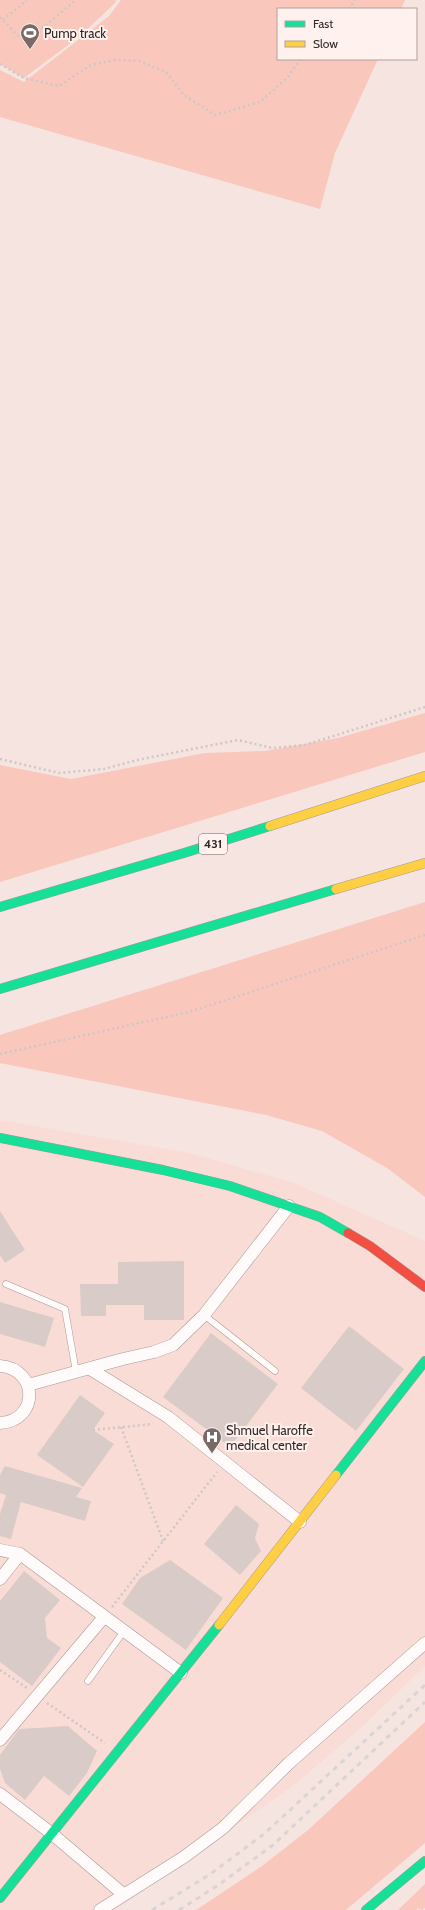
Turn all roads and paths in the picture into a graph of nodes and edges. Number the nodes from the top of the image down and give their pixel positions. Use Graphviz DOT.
graph roads {
  1 [pos="26,0"];
  2 [pos="76,0"];
  3 [pos="0,17"];
  4 [pos="3,20"];
  5 [pos="299,60"];
  6 [pos="0,64"];
  7 [pos="425,707"];
  8 [pos="0,759"];
  9 [pos="425,776"];
  10 [pos="425,863"];
  11 [pos="0,907"];
  12 [pos="425,935"];
  13 [pos="0,989"];
  14 [pos="0,1054"];
  15 [pos="0,1138"];
  16 [pos="289,1206"];
  17 [pos="6,1284"];
  18 [pos="425,1287"];
  19 [pos="204,1315"];
  20 [pos="425,1361"];
  21 [pos="0,1366"];
  22 [pos="90,1369"];
  23 [pos="276,1371"];
  24 [pos="76,1372"];
  25 [pos="28,1385"];
  26 [pos="174,1422"];
  27 [pos="0,1423"];
  28 [pos="122,1427"];
  29 [pos="93,1430"];
  30 [pos="225,1462"];
  31 [pos="300,1522"];
  32 [pos="163,1541"];
  33 [pos="0,1550"];
  34 [pos="20,1554"];
  35 [pos="0,1578"];
  36 [pos="104,1617"];
  37 [pos="124,1631"];
  38 [pos="425,1643"];
  39 [pos="0,1670"];
  40 [pos="181,1673"];
  41 [pos="88,1682"];
  42 [pos="37,1696"];
  43 [pos="0,1740"];
  44 [pos="117,1752"];
  45 [pos="0,1794"];
  46 [pos="51,1833"];
  47 [pos="425,1860"];
  48 [pos="123,1894"];
  49 [pos="0,1898"];
  50 [pos="100,1910"];
  51 [pos="366,1910"];
  1 -- 4 [label="path"];
  2 -- 4 [label="path"];
  3 -- 4 [label="path"];
  5 -- 6 [label="path"];
  7 -- 8 [label="path"];
  9 -- 11 [label="main road, 431"];
  10 -- 13 [label="main road"];
  12 -- 14 [label="path"];
  15 -- 16 [label="main road"];
  16 -- 18 [label="main road"];
  16 -- 19 [label="street"];
  17 -- 24 [label="lane"];
  19 -- 22 [label="street"];
  19 -- 23 [label="lane"];
  20 -- 31 [label="main road"];
  21 -- 25 [label="street"];
  22 -- 24 [label="street"];
  22 -- 26 [label="street"];
  24 -- 25 [label="street"];
  25 -- 27 [label="street"];
  26 -- 28 [label="path"];
  26 -- 30 [label="street"];
  28 -- 29 [label="path"];
  28 -- 32 [label="path"];
  30 -- 31 [label="street"];
  30 -- 32 [label="path"];
  31 -- 40 [label="main road"];
  32 -- 36 [label="path"];
  33 -- 34 [label="street"];
  34 -- 35 [label="street"];
  34 -- 36 [label="street"];
  36 -- 37 [label="street"];
  36 -- 42 [label="street"];
  37 -- 40 [label="street"];
  37 -- 41 [label="lane"];
  38 -- 48 [label="street"];
  39 -- 42 [label="path"];
  40 -- 44 [label="main road"];
  42 -- 43 [label="street"];
  42 -- 44 [label="path"];
  44 -- 46 [label="main road"];
  45 -- 46 [label="street"];
  46 -- 48 [label="street"];
  46 -- 49 [label="main road"];
  47 -- 51 [label="main road"];
  48 -- 50 [label="street"];
}
